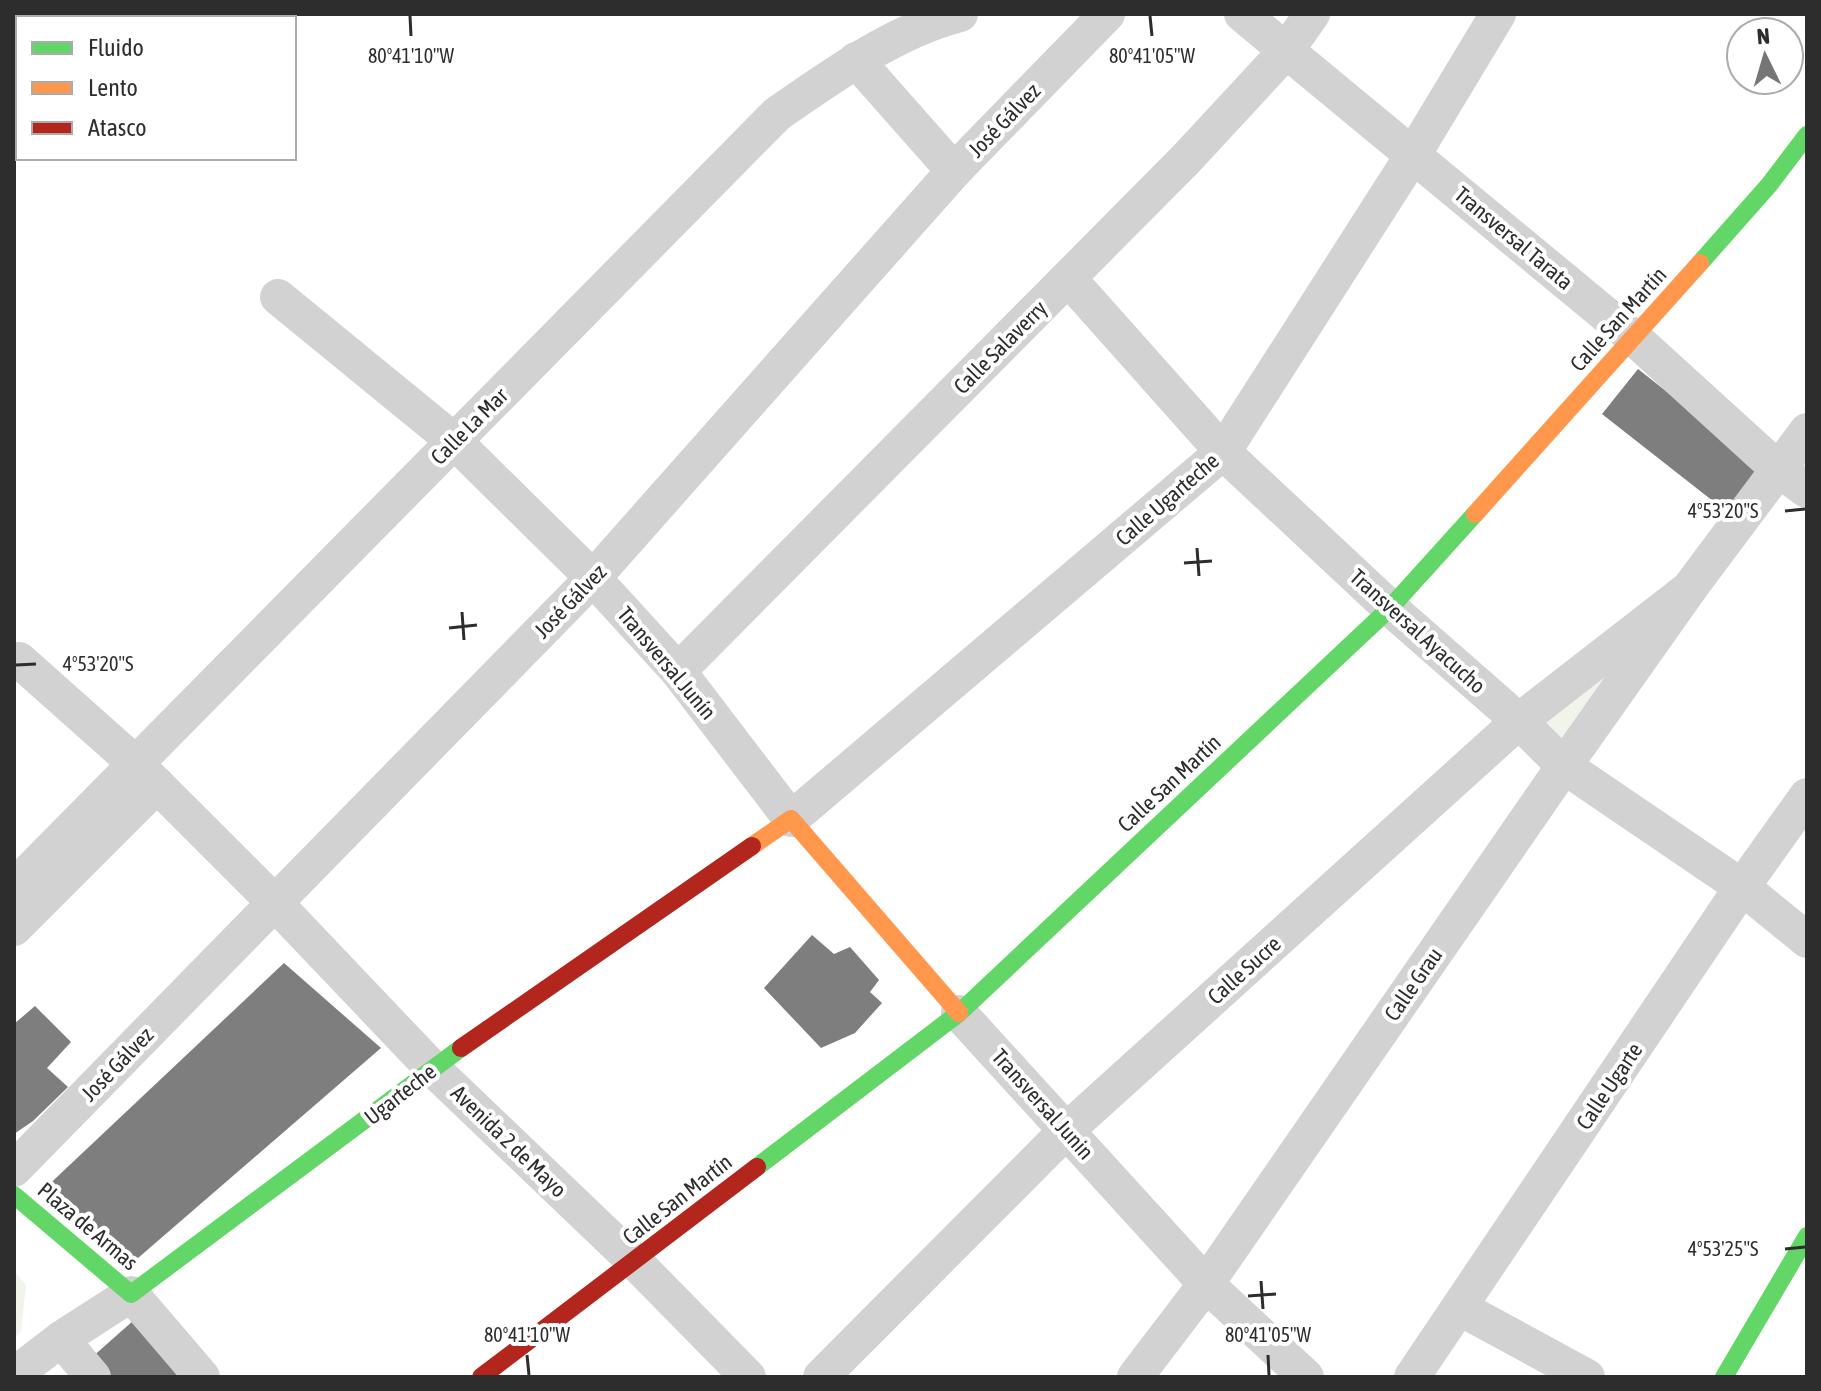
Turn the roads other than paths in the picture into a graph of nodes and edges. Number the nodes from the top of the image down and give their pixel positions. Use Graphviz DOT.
graph roads {
  1 [pos="960,14"];
  2 [pos="1107,14"];
  3 [pos="1242,14"];
  4 [pos="1312,14"];
  5 [pos="1498,14"];
  6 [pos="1286,51"];
  7 [pos="856,60"];
  8 [pos="1807,135"];
  9 [pos="1413,155"];
  10 [pos="954,171"];
  11 [pos="1068,278"];
  12 [pos="278,297"];
  13 [pos="1634,338"];
  14 [pos="1807,431"];
  15 [pos="454,441"];
  16 [pos="1223,452"];
  17 [pos="1793,480"];
  18 [pos="593,578"];
  19 [pos="1689,589"];
  20 [pos="1390,608"];
  21 [pos="19,660"];
  22 [pos="678,671"];
  23 [pos="1519,721"];
  24 [pos="1564,766"];
  25 [pos="147,775"];
  26 [pos="1807,796"];
  27 [pos="791,819"];
  28 [pos="14,887"];
  29 [pos="1742,887"];
  30 [pos="275,903"];
  31 [pos="14,928"];
  32 [pos="1807,940"];
  33 [pos="959,1013"];
  34 [pos="432,1068"];
  35 [pos="1067,1130"];
  36 [pos="14,1169"];
  37 [pos="14,1195"];
  38 [pos="1807,1236"];
  39 [pos="635,1262"];
  40 [pos="1206,1284"];
  41 [pos="131,1294"];
  42 [pos="1460,1308"];
  43 [pos="61,1339"];
  44 [pos="14,1375"];
  45 [pos="93,1377"];
  46 [pos="202,1377"];
  47 [pos="481,1377"];
  48 [pos="748,1377"];
  49 [pos="821,1377"];
  50 [pos="1135,1377"];
  51 [pos="1306,1377"];
  52 [pos="1412,1377"];
  53 [pos="1587,1377"];
  54 [pos="1724,1377"];
  1 -- 7 [label="street, Calle La Mar"];
  2 -- 10 [label="street, José Gálvez"];
  3 -- 6 [label="street, Transversal Tarata"];
  4 -- 6 [label="street, Calle Salaverry"];
  5 -- 9 [label="street, Calle Ugarteche"];
  6 -- 9 [label="street, Transversal Tarata"];
  6 -- 11 [label="street, Calle Salaverry"];
  7 -- 10 [label="street"];
  7 -- 15 [label="street, Calle La Mar"];
  8 -- 13 [label="street, Calle San Martín"];
  9 -- 13 [label="street, Transversal Tarata"];
  9 -- 16 [label="street, Calle Ugarteche"];
  10 -- 18 [label="street, José Gálvez"];
  11 -- 16 [label="street, Transversal Ayacucho"];
  11 -- 22 [label="street, Calle Salaverry"];
  12 -- 15 [label="street, Transversal Junín"];
  13 -- 17 [label="street, Transversal Tarata"];
  13 -- 20 [label="street, Calle San Martín"];
  14 -- 17 [label="street"];
  15 -- 18 [label="street, Transversal Junín"];
  15 -- 25 [label="street, Calle La Mar"];
  16 -- 20 [label="street, Transversal Ayacucho"];
  16 -- 27 [label="street, Calle Ugarteche"];
  17 -- 19 [label="street"];
  18 -- 22 [label="street, Transversal Junín"];
  18 -- 30 [label="street, José Gálvez"];
  19 -- 23 [label="street, Calle Sucre"];
  19 -- 24 [label="street, Calle Grau"];
  20 -- 23 [label="street, Transversal Ayacucho"];
  20 -- 33 [label="street, Calle San Martín"];
  21 -- 25 [label="street, Avenida 2 de Mayo"];
  22 -- 27 [label="street, Transversal Junín"];
  23 -- 24 [label="street, Transversal Ayacucho"];
  23 -- 35 [label="street, Calle Sucre"];
  24 -- 29 [label="street, Transversal Ayacucho"];
  24 -- 40 [label="street, Calle Grau"];
  25 -- 28 [label="street, Calle La Mar"];
  25 -- 30 [label="street, Avenida 2 de Mayo"];
  25 -- 31 [label="street, Calle La Mar"];
  26 -- 29 [label="street, Calle Ugarte"];
  27 -- 33 [label="street, Transversal Junin"];
  27 -- 34 [label="street, Ugarteche"];
  29 -- 32 [label="street, Transversal Ayacucho"];
  29 -- 42 [label="street, Calle Ugarte"];
  30 -- 34 [label="street, Avenida 2 de Mayo"];
  30 -- 36 [label="street, José Gálvez"];
  33 -- 35 [label="street, Transversal Junin"];
  33 -- 39 [label="street, Calle San Martín"];
  34 -- 39 [label="street, Avenida 2 de Mayo"];
  34 -- 41 [label="street, Ugarteche"];
  35 -- 40 [label="street, Transversal Junin"];
  35 -- 49 [label="street, Calle Sucre"];
  37 -- 41 [label="street, Plaza de Armas"];
  38 -- 54 [label="street"];
  39 -- 47 [label="street, Calle San Martín"];
  39 -- 48 [label="street, Avenida 2 de Mayo"];
  40 -- 50 [label="street, Calle Grau"];
  40 -- 51 [label="street, Transversal Junin"];
  41 -- 43 [label="street, Ugarteche"];
  41 -- 46 [label="street"];
  42 -- 52 [label="street, Calle Ugarte"];
  42 -- 53 [label="street"];
  43 -- 44 [label="street, Ugarteche"];
  43 -- 45 [label="street"];
}
